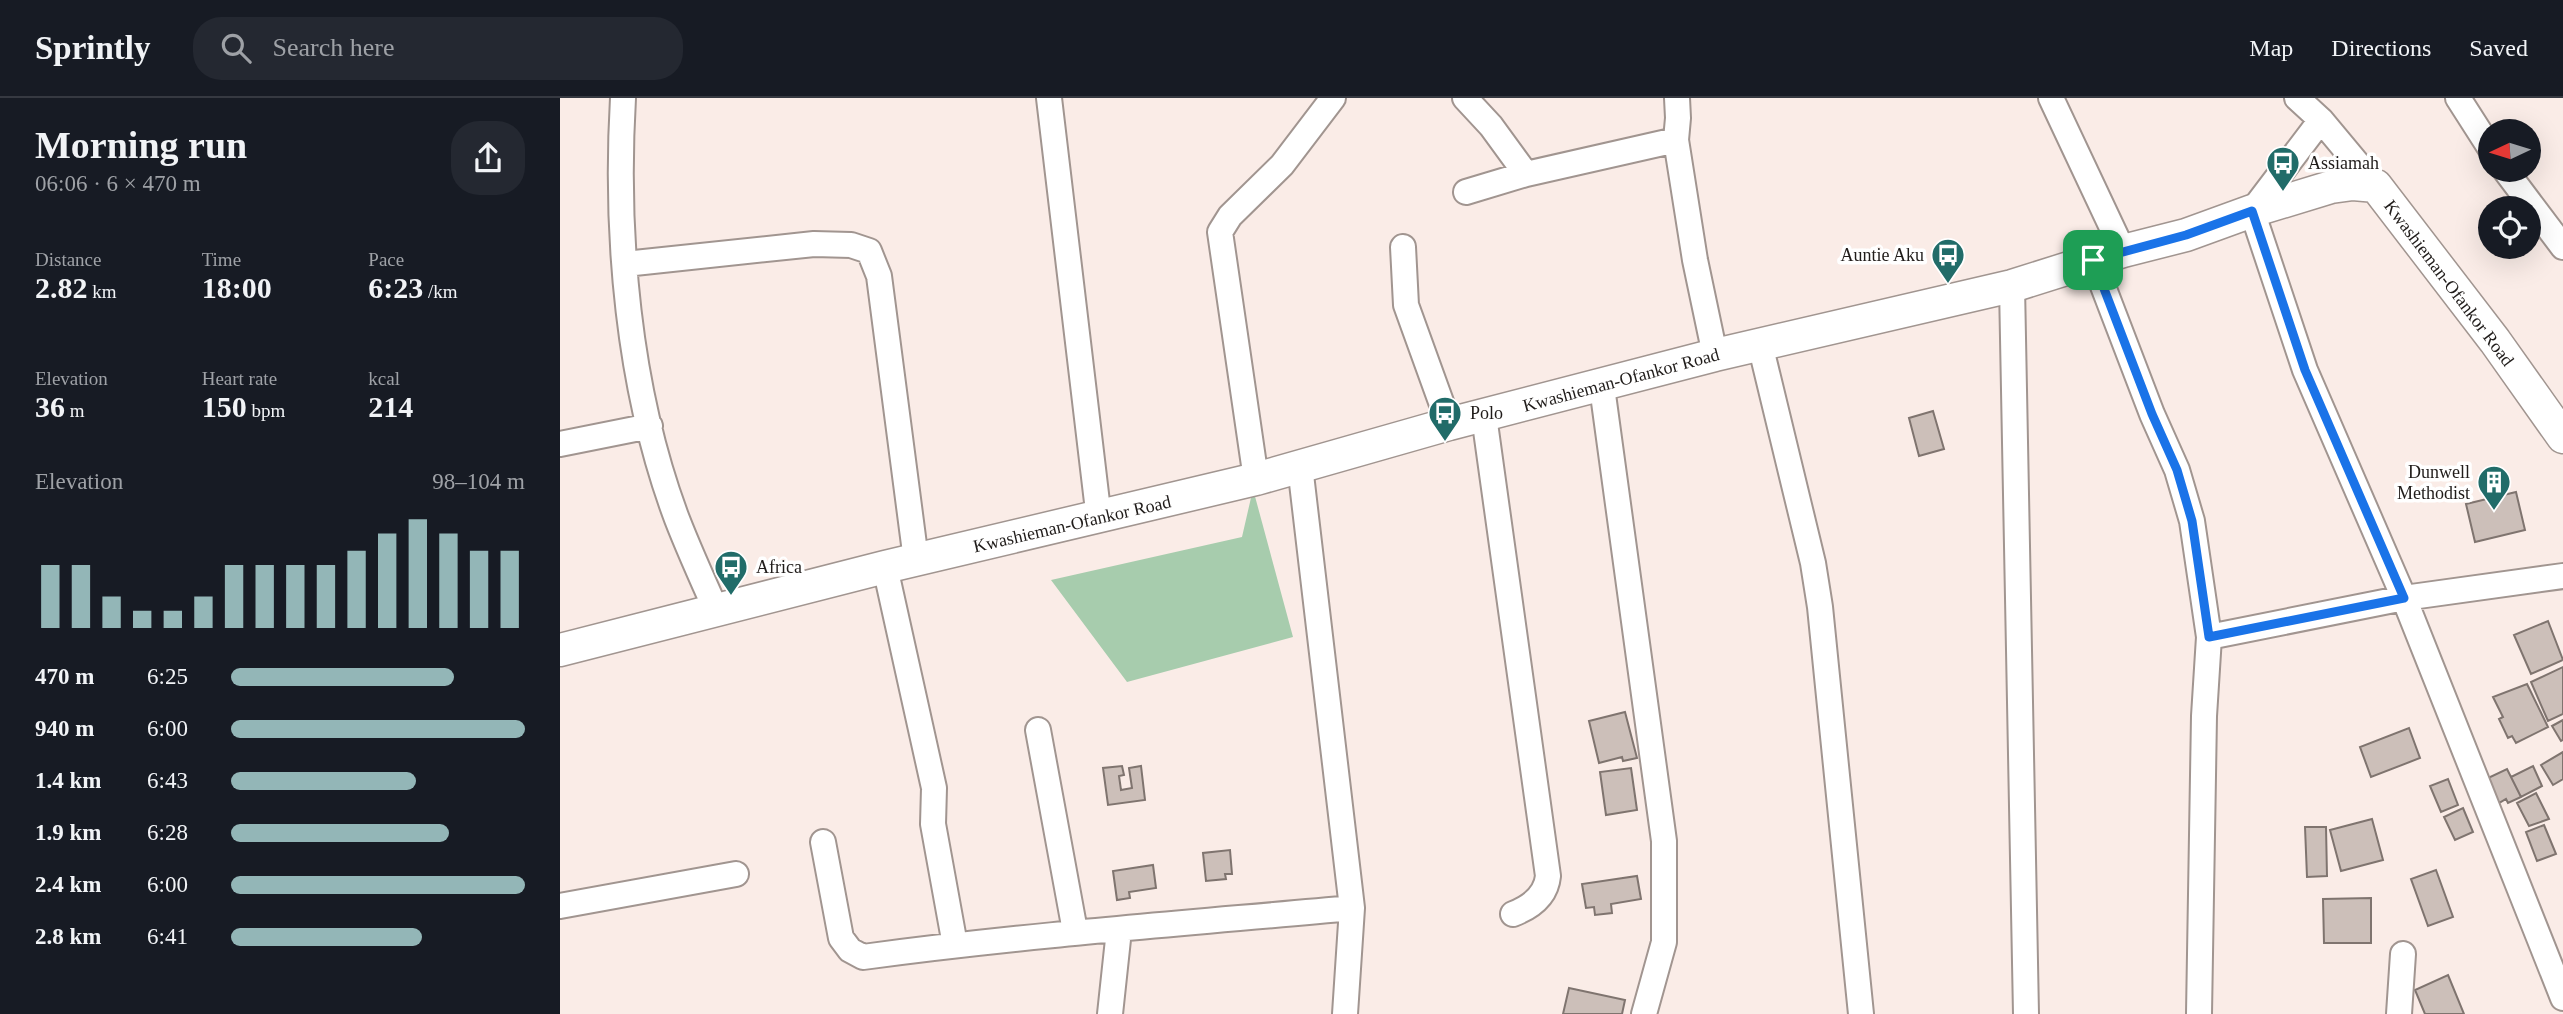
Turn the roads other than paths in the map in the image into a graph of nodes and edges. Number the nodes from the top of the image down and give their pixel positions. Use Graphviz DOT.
graph roads {
  1 [pos="623,98"];
  2 [pos="1049,98"];
  3 [pos="1333,98"];
  4 [pos="1465,98"];
  5 [pos="1676,98"];
  6 [pos="2051,98"];
  7 [pos="2297,98"];
  8 [pos="2458,98"];
  9 [pos="2321,120"];
  10 [pos="2478,129"];
  11 [pos="1676,140"];
  12 [pos="1526,174"];
  13 [pos="2514,182"];
  14 [pos="2375,186"];
  15 [pos="1466,192"];
  16 [pos="2252,211"];
  17 [pos="1403,247"];
  18 [pos="2563,247"];
  19 [pos="2123,251"];
  20 [pos="2093,260"];
  21 [pos="625,264"];
  22 [pos="2012,286"];
  23 [pos="1760,344"];
  24 [pos="1715,355"];
  25 [pos="1602,387"];
  26 [pos="1484,416"];
  27 [pos="1449,424"];
  28 [pos="650,426"];
  29 [pos="2563,437"];
  30 [pos="560,444"];
  31 [pos="1300,466"];
  32 [pos="1256,479"];
  33 [pos="1099,519"];
  34 [pos="916,560"];
  35 [pos="885,567"];
  36 [pos="2563,576"];
  37 [pos="2404,598"];
  38 [pos="717,612"];
  39 [pos="2209,637"];
  40 [pos="560,650"];
  41 [pos="1038,730"];
  42 [pos="823,842"];
  43 [pos="736,874"];
  44 [pos="560,906"];
  45 [pos="1352,908"];
  46 [pos="1513,914"];
  47 [pos="1119,930"];
  48 [pos="1075,931"];
  49 [pos="955,945"];
  50 [pos="2403,954"];
  51 [pos="2563,998"];
  52 [pos="1110,1014"];
  53 [pos="1345,1014"];
  54 [pos="1644,1014"];
  55 [pos="1861,1014"];
  56 [pos="2025,1014"];
  57 [pos="2199,1014"];
  58 [pos="2399,1014"];
  1 -- 21 [label="street"];
  2 -- 33 [label="street"];
  3 -- 32 [label="street"];
  4 -- 12 [label="street"];
  5 -- 11 [label="street"];
  6 -- 19 [label="street"];
  7 -- 9 [label="street"];
  8 -- 10 [label="street"];
  9 -- 14 [label="street"];
  9 -- 16 [label="street"];
  11 -- 12 [label="street"];
  11 -- 24 [label="street"];
  12 -- 15 [label="street"];
  13 -- 18 [label="street"];
  14 -- 16 [label="main road, Kwashieman-Ofankor Road"];
  14 -- 29 [label="main road, Kwashieman-Ofankor Road"];
  16 -- 19 [label="main road, Kwashieman-Ofankor Road"];
  16 -- 37 [label="street"];
  17 -- 27 [label="street"];
  19 -- 20 [label="main road, Kwashieman-Ofankor Road"];
  20 -- 22 [label="main road, Kwashieman-Ofankor Road"];
  20 -- 39 [label="street"];
  21 -- 28 [label="street"];
  21 -- 34 [label="street"];
  22 -- 23 [label="main road, Kwashieman-Ofankor Road"];
  22 -- 56 [label="street"];
  23 -- 24 [label="main road, Kwashieman-Ofankor Road"];
  23 -- 55 [label="street"];
  24 -- 25 [label="main road, Kwashieman-Ofankor Road"];
  25 -- 26 [label="main road, Kwashieman-Ofankor Road"];
  25 -- 54 [label="street"];
  26 -- 27 [label="main road, Kwashieman-Ofankor Road"];
  26 -- 46 [label="street"];
  27 -- 31 [label="main road, Kwashieman-Ofankor Road"];
  28 -- 30 [label="street"];
  28 -- 38 [label="street"];
  31 -- 32 [label="main road, Kwashieman-Ofankor Road"];
  31 -- 45 [label="street"];
  32 -- 33 [label="main road, Kwashieman-Ofankor Road"];
  33 -- 34 [label="main road, Kwashieman-Ofankor Road"];
  34 -- 35 [label="main road, Kwashieman-Ofankor Road"];
  35 -- 38 [label="main road, Kwashieman-Ofankor Road"];
  35 -- 49 [label="street"];
  36 -- 37 [label="street"];
  37 -- 39 [label="street"];
  37 -- 51 [label="street"];
  38 -- 40 [label="main road, Kwashieman-Ofankor Road"];
  39 -- 57 [label="street"];
  41 -- 48 [label="street"];
  42 -- 49 [label="street"];
  43 -- 44 [label="street"];
  45 -- 47 [label="street"];
  45 -- 53 [label="street"];
  47 -- 48 [label="street"];
  47 -- 52 [label="street"];
  48 -- 49 [label="street"];
  50 -- 58 [label="street"];
}
